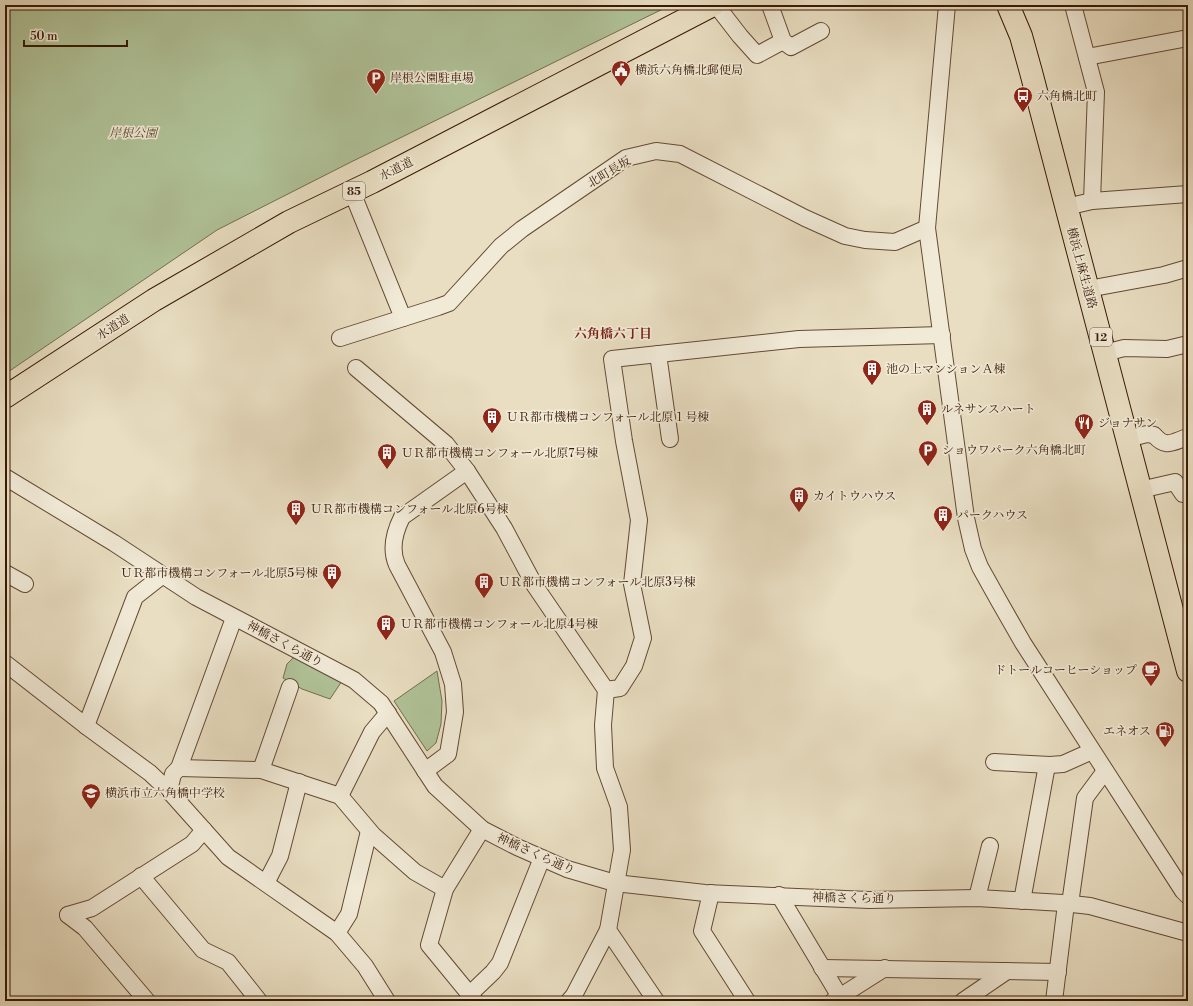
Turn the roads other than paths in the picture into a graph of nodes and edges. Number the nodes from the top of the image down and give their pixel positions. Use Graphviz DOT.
graph roads {
  1 [pos="713,5"];
  2 [pos="716,5"];
  3 [pos="770,5"];
  4 [pos="947,5"];
  5 [pos="1008,5"];
  6 [pos="1073,5"];
  7 [pos="821,31"];
  8 [pos="1188,38"];
  9 [pos="784,41"];
  10 [pos="1087,58"];
  11 [pos="352,192"];
  12 [pos="1188,194"];
  13 [pos="1092,201"];
  14 [pos="1066,207"];
  15 [pos="927,228"];
  16 [pos="1188,268"];
  17 [pos="1088,289"];
  18 [pos="403,318"];
  19 [pos="942,335"];
  20 [pos="340,338"];
  21 [pos="1188,344"];
  22 [pos="1105,353"];
  23 [pos="658,354"];
  24 [pos="356,368"];
  25 [pos="5,397"];
  26 [pos="1188,437"];
  27 [pos="670,439"];
  28 [pos="1127,439"];
  29 [pos="467,471"];
  30 [pos="6,480"];
  31 [pos="1140,490"];
  32 [pos="1188,495"];
  33 [pos="5,573"];
  34 [pos="163,575"];
  35 [pos="25,584"];
  36 [pos="234,618"];
  37 [pos="5,663"];
  38 [pos="1188,671"];
  39 [pos="290,687"];
  40 [pos="606,690"];
  41 [pos="388,713"];
  42 [pos="86,726"];
  43 [pos="1092,751"];
  44 [pos="994,762"];
  45 [pos="1048,765"];
  46 [pos="179,768"];
  47 [pos="260,770"];
  48 [pos="425,770"];
  49 [pos="1105,771"];
  50 [pos="298,782"];
  51 [pos="169,791"];
  52 [pos="340,796"];
  53 [pos="482,829"];
  54 [pos="204,830"];
  55 [pos="369,831"];
  56 [pos="990,846"];
  57 [pos="542,858"];
  58 [pos="141,876"];
  59 [pos="266,883"];
  60 [pos="615,883"];
  61 [pos="445,889"];
  62 [pos="711,893"];
  63 [pos="779,896"];
  64 [pos="1188,896"];
  65 [pos="978,898"];
  66 [pos="1022,901"];
  67 [pos="1068,904"];
  68 [pos="608,930"];
  69 [pos="337,933"];
  70 [pos="1188,933"];
  71 [pos="822,968"];
  72 [pos="884,968"];
  73 [pos="1007,971"];
  74 [pos="1058,972"];
  75 [pos="472,997"];
  76 [pos="836,999"];
  77 [pos="147,1001"];
  78 [pos="259,1001"];
  79 [pos="387,1001"];
  80 [pos="569,1001"];
  81 [pos="656,1001"];
  82 [pos="747,1001"];
  83 [pos="963,1001"];
  84 [pos="1054,1001"];
  1 -- 11 [label="main road, 水道道 / 85"];
  2 -- 9 [label="street"];
  3 -- 9 [label="street"];
  4 -- 15 [label="street"];
  5 -- 14 [label="main road, 横浜上麻生道路 / 12"];
  6 -- 10 [label="street"];
  7 -- 9 [label="street"];
  8 -- 10 [label="street"];
  10 -- 13 [label="street"];
  11 -- 18 [label="street"];
  11 -- 25 [label="main road, 水道道 / 85"];
  12 -- 13 [label="street"];
  13 -- 14 [label="street"];
  14 -- 17 [label="main road, 横浜上麻生道路 / 12"];
  15 -- 18 [label="street, 北町長坂"];
  15 -- 19 [label="street"];
  16 -- 17 [label="street"];
  17 -- 22 [label="main road, 横浜上麻生道路 / 12"];
  18 -- 20 [label="street, 北町長坂"];
  19 -- 23 [label="street"];
  19 -- 43 [label="street"];
  21 -- 22 [label="street"];
  22 -- 28 [label="main road, 横浜上麻生道路 / 12"];
  23 -- 27 [label="street"];
  23 -- 40 [label="street"];
  24 -- 29 [label="street"];
  26 -- 28 [label="street"];
  28 -- 31 [label="main road, 横浜上麻生道路 / 12"];
  29 -- 40 [label="street"];
  29 -- 48 [label="street"];
  30 -- 34 [label="street, 神橋さくら通り"];
  31 -- 32 [label="street"];
  31 -- 38 [label="main road, 横浜上麻生道路 / 12"];
  33 -- 35 [label="street"];
  34 -- 36 [label="street, 神橋さくら通り"];
  34 -- 42 [label="street"];
  36 -- 41 [label="street, 神橋さくら通り"];
  36 -- 46 [label="street"];
  37 -- 42 [label="street"];
  39 -- 47 [label="street"];
  40 -- 60 [label="street"];
  41 -- 48 [label="street, 神橋さくら通り"];
  41 -- 52 [label="street"];
  42 -- 51 [label="street"];
  43 -- 45 [label="street"];
  43 -- 49 [label="street"];
  44 -- 45 [label="street"];
  45 -- 66 [label="street"];
  46 -- 47 [label="street"];
  46 -- 51 [label="street"];
  47 -- 50 [label="street"];
  48 -- 53 [label="street, 神橋さくら通り"];
  49 -- 64 [label="street"];
  49 -- 67 [label="street"];
  50 -- 52 [label="street"];
  50 -- 59 [label="street"];
  51 -- 54 [label="street"];
  52 -- 55 [label="street"];
  53 -- 57 [label="street, 神橋さくら通り"];
  53 -- 61 [label="street"];
  54 -- 58 [label="street"];
  54 -- 59 [label="street"];
  55 -- 61 [label="street"];
  55 -- 69 [label="street"];
  56 -- 65 [label="street"];
  57 -- 60 [label="street, 神橋さくら通り"];
  57 -- 75 [label="street"];
  58 -- 77 [label="street"];
  58 -- 78 [label="street"];
  59 -- 69 [label="street"];
  60 -- 62 [label="street, 神橋さくら通り"];
  60 -- 68 [label="street"];
  61 -- 75 [label="street"];
  62 -- 63 [label="street, 神橋さくら通り"];
  62 -- 82 [label="street"];
  63 -- 65 [label="street, 神橋さくら通り"];
  63 -- 71 [label="street"];
  65 -- 66 [label="street, 神橋さくら通り"];
  66 -- 67 [label="street, 神橋さくら通り"];
  67 -- 70 [label="street, 神橋さくら通り"];
  67 -- 74 [label="street"];
  68 -- 80 [label="street"];
  68 -- 81 [label="street"];
  69 -- 79 [label="street"];
  71 -- 72 [label="street"];
  71 -- 76 [label="street"];
  72 -- 73 [label="street"];
  72 -- 76 [label="street"];
  73 -- 74 [label="street"];
  73 -- 83 [label="street"];
  74 -- 84 [label="street"];
}
